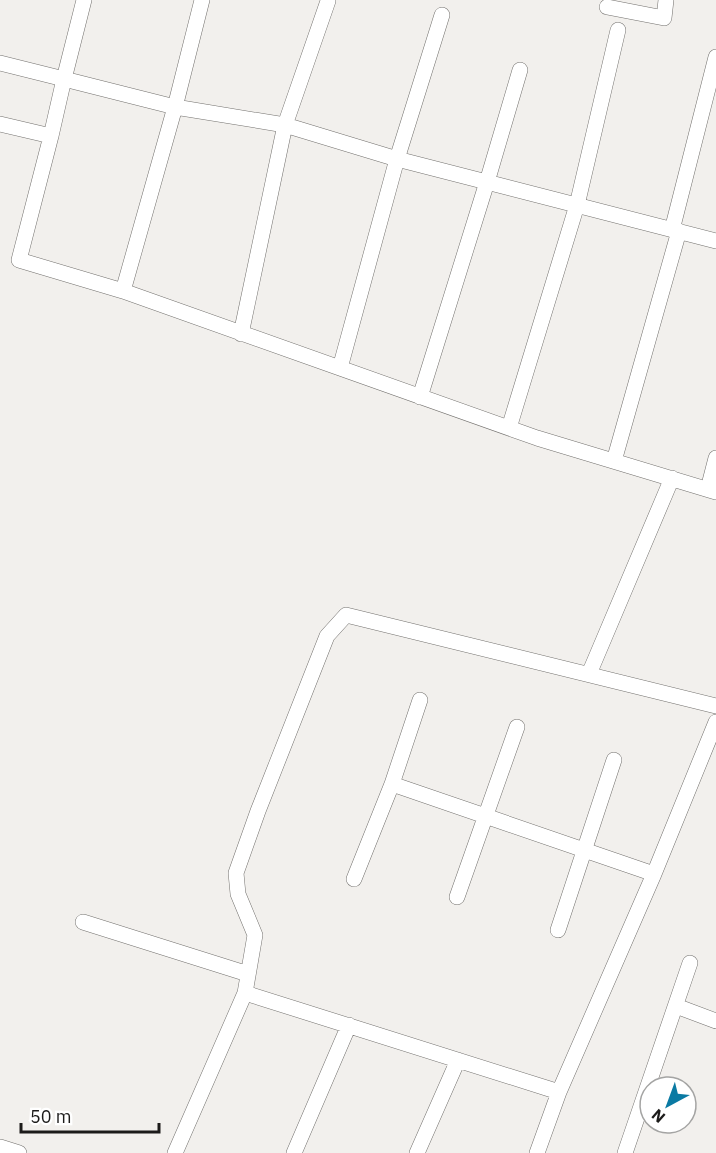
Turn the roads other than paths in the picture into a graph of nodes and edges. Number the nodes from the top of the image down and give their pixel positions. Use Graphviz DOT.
graph roads {
  1 [pos="84,0"];
  2 [pos="202,0"];
  3 [pos="666,0"];
  4 [pos="328,1"];
  5 [pos="607,7"];
  6 [pos="442,15"];
  7 [pos="618,30"];
  8 [pos="716,57"];
  9 [pos="0,63"];
  10 [pos="520,70"];
  11 [pos="64,80"];
  12 [pos="175,106"];
  13 [pos="0,124"];
  14 [pos="285,125"];
  15 [pos="51,136"];
  16 [pos="397,159"];
  17 [pos="487,182"];
  18 [pos="577,205"];
  19 [pos="676,231"];
  20 [pos="716,241"];
  21 [pos="123,291"];
  22 [pos="242,334"];
  23 [pos="340,368"];
  24 [pos="420,397"];
  25 [pos="509,428"];
  26 [pos="716,458"];
  27 [pos="615,461"];
  28 [pos="672,478"];
  29 [pos="712,490"];
  30 [pos="589,674"];
  31 [pos="420,700"];
  32 [pos="716,705"];
  33 [pos="716,722"];
  34 [pos="517,727"];
  35 [pos="614,760"];
  36 [pos="392,784"];
  37 [pos="484,817"];
  38 [pos="585,851"];
  39 [pos="654,874"];
  40 [pos="354,879"];
  41 [pos="457,897"];
  42 [pos="83,922"];
  43 [pos="558,930"];
  44 [pos="690,963"];
  45 [pos="248,974"];
  46 [pos="245,993"];
  47 [pos="676,1006"];
  48 [pos="716,1021"];
  49 [pos="349,1025"];
  50 [pos="458,1060"];
  51 [pos="560,1092"];
  52 [pos="0,1147"];
  53 [pos="19,1153"];
  54 [pos="175,1153"];
  55 [pos="294,1153"];
  56 [pos="417,1153"];
  57 [pos="537,1153"];
  58 [pos="625,1153"];
  1 -- 11 [label="street"];
  2 -- 12 [label="street"];
  3 -- 5 [label="street"];
  4 -- 14 [label="street"];
  6 -- 16 [label="street"];
  7 -- 18 [label="street"];
  8 -- 19 [label="street"];
  9 -- 11 [label="street"];
  10 -- 17 [label="street"];
  11 -- 12 [label="street"];
  11 -- 15 [label="street"];
  12 -- 14 [label="street"];
  12 -- 21 [label="street"];
  13 -- 15 [label="street"];
  14 -- 16 [label="street"];
  14 -- 22 [label="street"];
  15 -- 21 [label="street"];
  16 -- 17 [label="street"];
  16 -- 23 [label="street"];
  17 -- 18 [label="street"];
  17 -- 24 [label="street"];
  18 -- 19 [label="street"];
  18 -- 25 [label="street"];
  19 -- 20 [label="street"];
  19 -- 27 [label="street"];
  21 -- 22 [label="street"];
  22 -- 23 [label="street"];
  23 -- 24 [label="street"];
  24 -- 25 [label="street"];
  25 -- 27 [label="street"];
  26 -- 29 [label="street"];
  27 -- 28 [label="street"];
  28 -- 29 [label="street"];
  28 -- 30 [label="street"];
  30 -- 32 [label="street"];
  30 -- 45 [label="street"];
  31 -- 36 [label="street"];
  33 -- 39 [label="street"];
  34 -- 37 [label="street"];
  35 -- 38 [label="street"];
  36 -- 37 [label="street"];
  36 -- 40 [label="street"];
  37 -- 38 [label="street"];
  37 -- 41 [label="street"];
  38 -- 39 [label="street"];
  38 -- 43 [label="street"];
  39 -- 51 [label="street"];
  42 -- 45 [label="street"];
  44 -- 47 [label="street"];
  45 -- 46 [label="street"];
  46 -- 49 [label="street"];
  46 -- 54 [label="street"];
  47 -- 48 [label="street"];
  47 -- 58 [label="street"];
  49 -- 50 [label="street"];
  49 -- 55 [label="street"];
  50 -- 51 [label="street"];
  50 -- 56 [label="street"];
  51 -- 57 [label="street"];
  52 -- 53 [label="street"];
}
